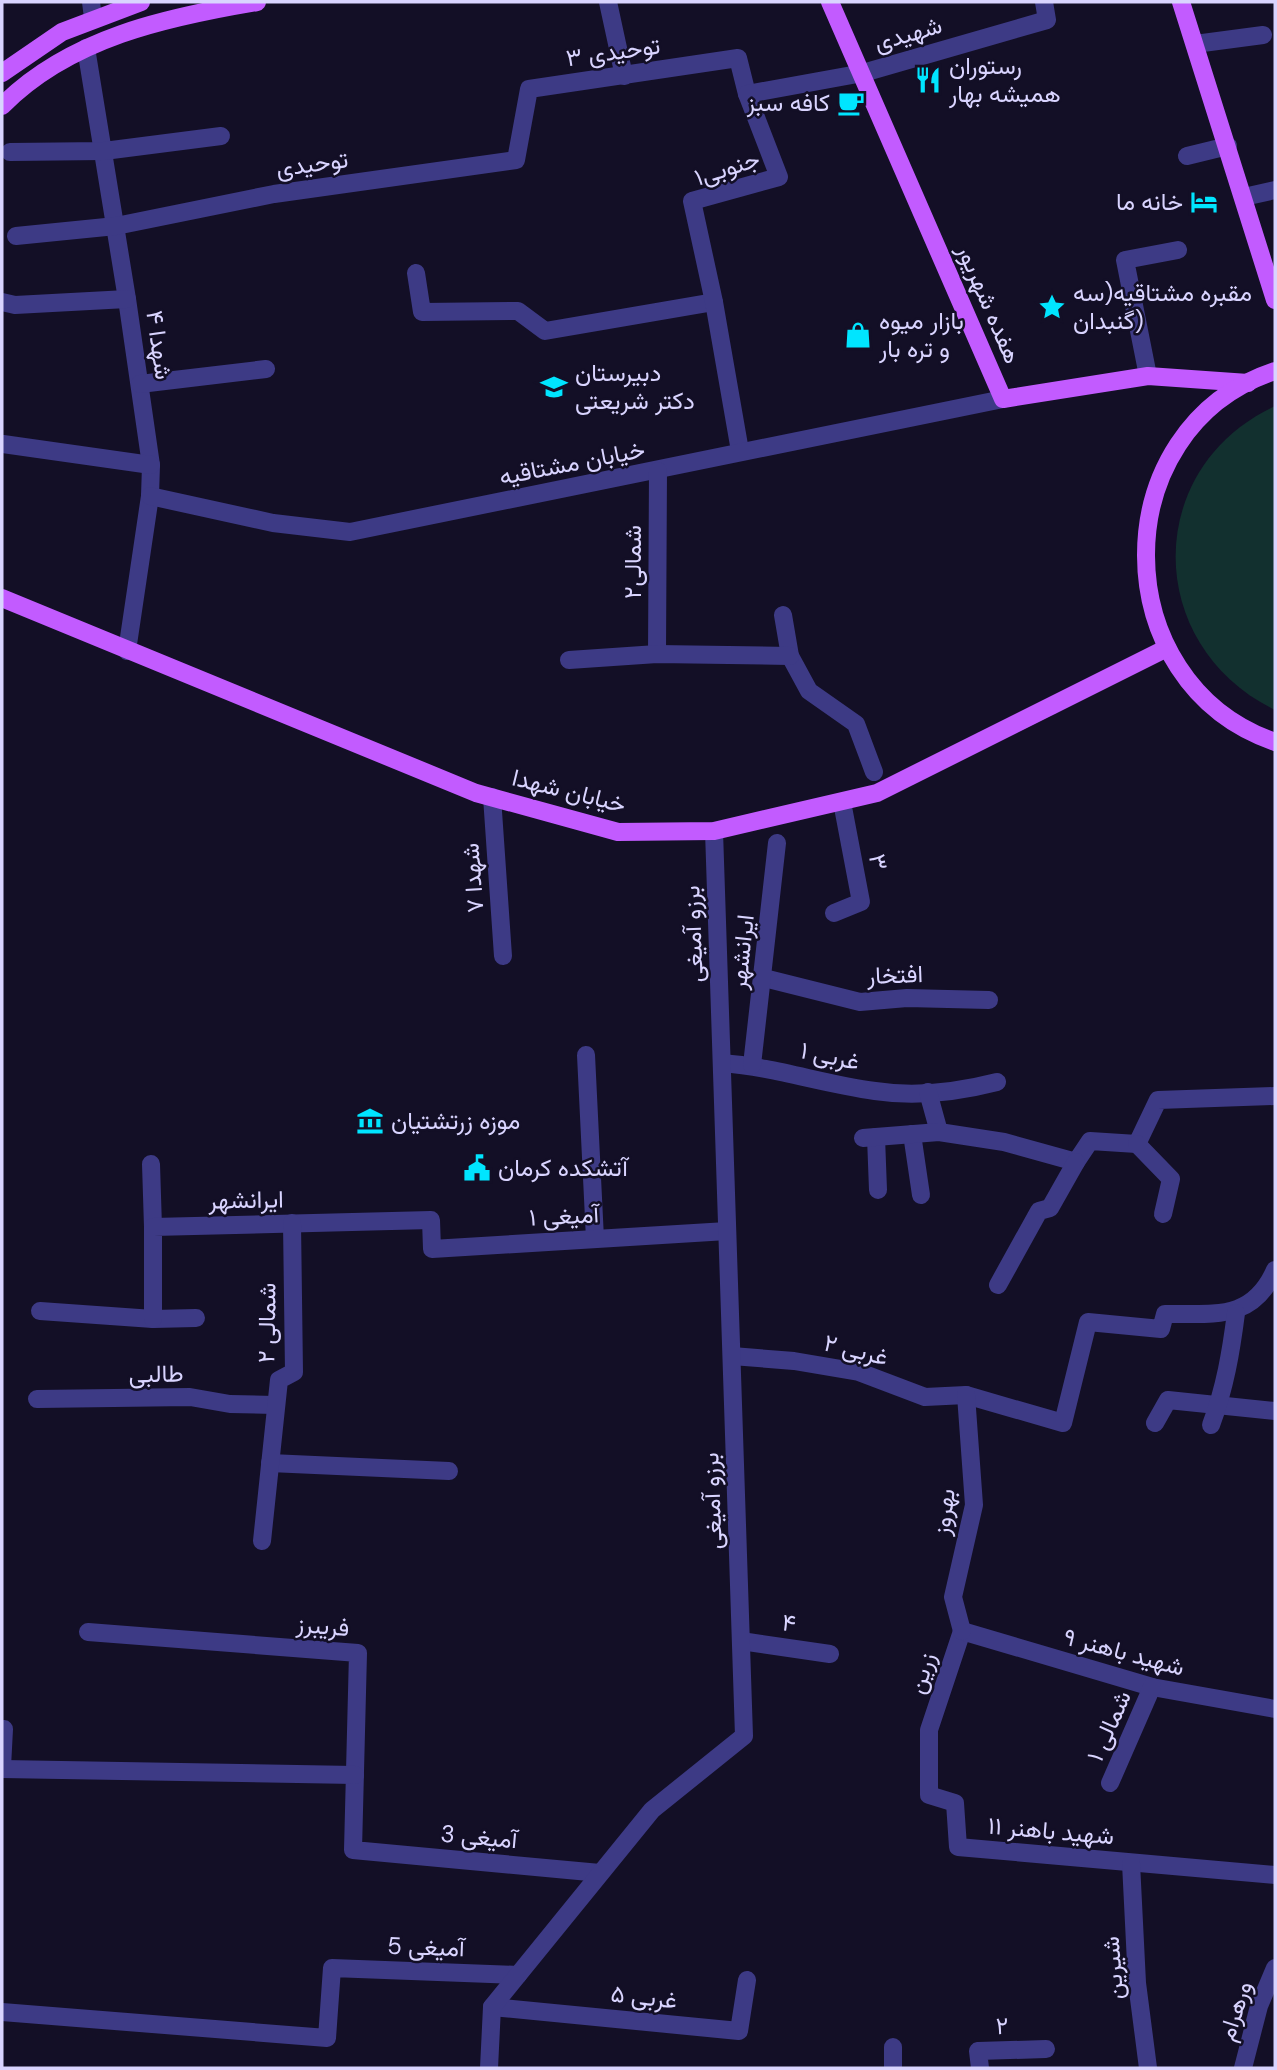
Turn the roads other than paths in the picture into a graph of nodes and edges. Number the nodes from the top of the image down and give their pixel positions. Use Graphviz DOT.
graph roads {
  1 [pos="141,2"];
  2 [pos="257,2"];
  3 [pos="608,2"];
  4 [pos="830,2"];
  5 [pos="1044,2"];
  6 [pos="1181,2"];
  7 [pos="92,10"];
  8 [pos="1263,35"];
  9 [pos="1195,44"];
  10 [pos="86,48"];
  11 [pos="2,71"];
  12 [pos="863,73"];
  13 [pos="624,76"];
  14 [pos="747,94"];
  15 [pos="2,106"];
  16 [pos="221,136"];
  17 [pos="1228,146"];
  18 [pos="104,151"];
  19 [pos="10,152"];
  20 [pos="1188,156"];
  21 [pos="516,160"];
  22 [pos="1275,190"];
  23 [pos="1244,197"];
  24 [pos="116,226"];
  25 [pos="16,236"];
  26 [pos="1178,250"];
  27 [pos="416,273"];
  28 [pos="127,299"];
  29 [pos="1275,300"];
  30 [pos="2,302"];
  31 [pos="714,302"];
  32 [pos="266,369"];
  33 [pos="1275,371"];
  34 [pos="1148,376"];
  35 [pos="1248,383"];
  36 [pos="140,384"];
  37 [pos="1003,399"];
  38 [pos="3,444"];
  39 [pos="740,451"];
  40 [pos="150,465"];
  41 [pos="658,471"];
  42 [pos="149,496"];
  43 [pos="2,598"];
  44 [pos="783,615"];
  45 [pos="1167,648"];
  46 [pos="127,650"];
  47 [pos="657,654"];
  48 [pos="790,656"];
  49 [pos="569,660"];
  50 [pos="1275,741"];
  51 [pos="874,772"];
  52 [pos="492,797"];
  53 [pos="842,802"];
  54 [pos="714,831"];
  55 [pos="777,843"];
  56 [pos="834,913"];
  57 [pos="503,956"];
  58 [pos="764,978"];
  59 [pos="989,1000"];
  60 [pos="586,1055"];
  61 [pos="722,1063"];
  62 [pos="752,1065"];
  63 [pos="997,1082"];
  64 [pos="928,1092"];
  65 [pos="1275,1096"];
  66 [pos="939,1132"];
  67 [pos="912,1134"];
  68 [pos="1137,1144"];
  69 [pos="1076,1162"];
  70 [pos="151,1164"];
  71 [pos="878,1191"];
  72 [pos="921,1195"];
  73 [pos="1163,1214"];
  74 [pos="431,1220"];
  75 [pos="292,1223"];
  76 [pos="153,1227"];
  77 [pos="727,1231"];
  78 [pos="595,1239"];
  79 [pos="1275,1270"];
  80 [pos="998,1285"];
  81 [pos="40,1311"];
  82 [pos="1236,1312"];
  83 [pos="196,1318"];
  84 [pos="153,1319"];
  85 [pos="732,1356"];
  86 [pos="966,1395"];
  87 [pos="37,1399"];
  88 [pos="1219,1404"];
  89 [pos="275,1405"];
  90 [pos="1275,1411"];
  91 [pos="1155,1423"];
  92 [pos="1211,1425"];
  93 [pos="270,1463"];
  94 [pos="449,1471"];
  95 [pos="262,1541"];
  96 [pos="962,1631"];
  97 [pos="88,1632"];
  98 [pos="741,1641"];
  99 [pos="830,1654"];
  100 [pos="1153,1687"];
  101 [pos="1275,1709"];
  102 [pos="4,1729"];
  103 [pos="929,1730"];
  104 [pos="2,1768"];
  105 [pos="355,1775"];
  106 [pos="1110,1783"];
  107 [pos="353,1850"];
  108 [pos="1131,1864"];
  109 [pos="600,1873"];
  110 [pos="1275,1875"];
  111 [pos="1275,1968"];
  112 [pos="518,1975"];
  113 [pos="747,1980"];
  114 [pos="492,2007"];
  115 [pos="2,2012"];
  116 [pos="893,2048"];
  117 [pos="1046,2049"];
  118 [pos="489,2068"];
  119 [pos="893,2068"];
  120 [pos="980,2068"];
  121 [pos="1148,2068"];
  122 [pos="1243,2068"];
  1 -- 7 [label="main road"];
  2 -- 10 [label="main road"];
  3 -- 13 [label="street"];
  4 -- 12 [label="main road, هفده شهریور"];
  5 -- 12 [label="street, شهیدی"];
  6 -- 9 [label="main road"];
  7 -- 11 [label="main road"];
  8 -- 9 [label="street"];
  9 -- 17 [label="main road"];
  10 -- 15 [label="main road"];
  10 -- 18 [label="street, شهدا ۴"];
  12 -- 14 [label="street"];
  12 -- 37 [label="main road, هفده شهریور"];
  13 -- 14 [label="street, توحیدی ۳"];
  13 -- 21 [label="street, توحیدی ۳"];
  14 -- 31 [label="street, جنوبی۱"];
  16 -- 18 [label="street"];
  17 -- 20 [label="street"];
  17 -- 23 [label="main road"];
  18 -- 19 [label="street"];
  18 -- 24 [label="street, شهدا ۴"];
  21 -- 24 [label="street, توحیدی"];
  22 -- 23 [label="street"];
  23 -- 29 [label="main road"];
  24 -- 25 [label="street, توحیدی"];
  24 -- 28 [label="street, شهدا ۴"];
  26 -- 34 [label="street"];
  27 -- 31 [label="street"];
  28 -- 30 [label="street"];
  28 -- 36 [label="street, شهدا ۴"];
  31 -- 39 [label="street, جنوبی۱"];
  32 -- 36 [label="street"];
  33 -- 35 [label="main road"];
  34 -- 35 [label="main road, هفده شهریور"];
  34 -- 37 [label="main road, هفده شهریور"];
  35 -- 45 [label="main road"];
  36 -- 40 [label="street, شهدا ۴"];
  37 -- 39 [label="street, خیابان مشتاقیه"];
  38 -- 40 [label="street"];
  39 -- 41 [label="street, خیابان مشتاقیه"];
  40 -- 42 [label="street, شهدا ۴"];
  41 -- 42 [label="street, خیابان مشتاقیه"];
  41 -- 47 [label="street, شمالی۲"];
  42 -- 46 [label="street, شهدا ۴"];
  43 -- 46 [label="main road, خیابان شهدا"];
  44 -- 48 [label="street"];
  45 -- 50 [label="main road"];
  45 -- 53 [label="main road, خیابان شهدا"];
  46 -- 52 [label="main road, خیابان شهدا"];
  47 -- 48 [label="street"];
  47 -- 49 [label="street"];
  48 -- 51 [label="street"];
  52 -- 54 [label="main road, خیابان شهدا"];
  52 -- 57 [label="street, شهدا ۷"];
  53 -- 54 [label="main road, خیابان شهدا"];
  53 -- 56 [label="street, ۳"];
  54 -- 61 [label="street, برزو آمیغی"];
  55 -- 58 [label="street, ایرانشهر"];
  58 -- 59 [label="street, افتخار"];
  58 -- 62 [label="street, ایرانشهر"];
  60 -- 78 [label="street"];
  61 -- 62 [label="street, ۱ غربی"];
  61 -- 77 [label="street, برزو آمیغی"];
  62 -- 64 [label="street, ۱ غربی"];
  63 -- 64 [label="street, ۱ غربی"];
  64 -- 66 [label="street"];
  65 -- 68 [label="street"];
  66 -- 67 [label="street"];
  66 -- 69 [label="street"];
  67 -- 71 [label="street"];
  67 -- 72 [label="street"];
  68 -- 69 [label="street"];
  68 -- 73 [label="street"];
  69 -- 80 [label="street"];
  70 -- 76 [label="street"];
  74 -- 75 [label="street, ایرانشهر"];
  74 -- 78 [label="street, آمیغی ۱"];
  75 -- 76 [label="street, ایرانشهر"];
  75 -- 89 [label="street, ۲ شمالی"];
  76 -- 84 [label="street"];
  77 -- 78 [label="street, آمیغی ۱"];
  77 -- 85 [label="street, برزو آمیغی"];
  79 -- 82 [label="street"];
  81 -- 84 [label="street"];
  82 -- 86 [label="street, ۲ غربی"];
  82 -- 88 [label="street"];
  83 -- 84 [label="street"];
  85 -- 86 [label="street, ۲ غربی"];
  85 -- 98 [label="street, برزو آمیغی"];
  86 -- 96 [label="street, بهروز"];
  87 -- 89 [label="street, طالبی"];
  88 -- 90 [label="street"];
  88 -- 91 [label="street"];
  88 -- 92 [label="street"];
  89 -- 93 [label="street, ۲ شمالی"];
  93 -- 94 [label="street"];
  93 -- 95 [label="street, ۲ شمالی"];
  96 -- 100 [label="street, شهید باهنر ۹"];
  96 -- 103 [label="street, زرین"];
  97 -- 105 [label="street, فریبرز"];
  98 -- 99 [label="street, ۴"];
  98 -- 109 [label="street, برزو آمیغی"];
  100 -- 101 [label="street, شهید باهنر ۹"];
  100 -- 106 [label="street, ۱ شمالی"];
  102 -- 104 [label="street"];
  103 -- 108 [label="street, شهید باهنر ۱۱"];
  104 -- 105 [label="street"];
  105 -- 107 [label="street, فریبرز"];
  107 -- 109 [label="street, آمیغی 3"];
  108 -- 110 [label="street, شهید باهنر ۱۱"];
  108 -- 121 [label="street, شیرین"];
  109 -- 112 [label="street, برزو آمیغی"];
  111 -- 122 [label="street, ورهرام"];
  112 -- 114 [label="street, برزو آمیغی"];
  112 -- 115 [label="street, آمیغی 5"];
  113 -- 114 [label="street, ۵ غربی"];
  114 -- 118 [label="street"];
  116 -- 119 [label="street"];
  117 -- 120 [label="street, ۲"];
}
